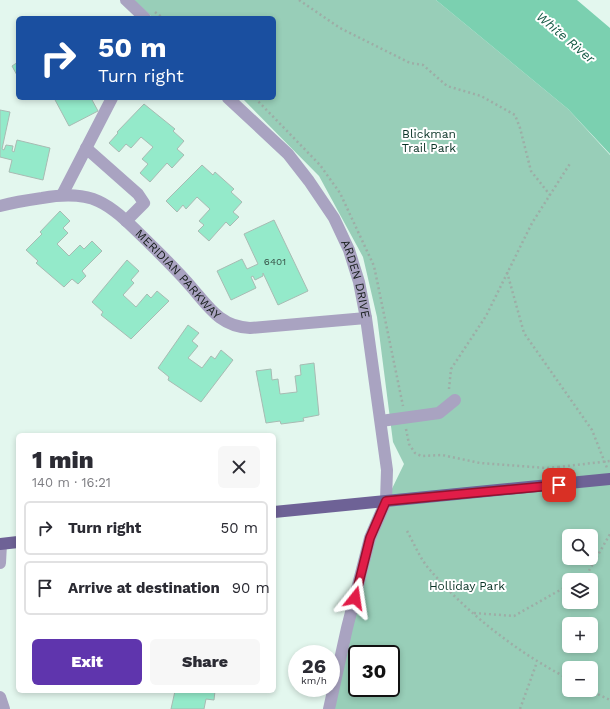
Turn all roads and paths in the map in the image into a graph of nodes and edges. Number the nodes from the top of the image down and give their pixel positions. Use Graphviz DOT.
graph roads {
  1 [pos="126,0"];
  2 [pos="299,0"];
  3 [pos="142,16"];
  4 [pos="111,100"];
  5 [pos="230,100"];
  6 [pos="86,148"];
  7 [pos="571,162"];
  8 [pos="62,195"];
  9 [pos="550,195"];
  10 [pos="0,206"];
  11 [pos="126,221"];
  12 [pos="507,271"];
  13 [pos="366,318"];
  14 [pos="455,400"];
  15 [pos="405,417"];
  16 [pos="381,421"];
  17 [pos="610,461"];
  18 [pos="609,474"];
  19 [pos="386,501"];
  20 [pos="276,512"];
  21 [pos="406,531"];
  22 [pos="610,534"];
  23 [pos="16,542"];
  24 [pos="1,544"];
  25 [pos="0,563"];
  26 [pos="588,573"];
  27 [pos="562,589"];
  28 [pos="474,613"];
  29 [pos="537,662"];
  30 [pos="562,675"];
  31 [pos="598,694"];
  32 [pos="0,697"];
  33 [pos="610,700"];
  34 [pos="4,709"];
  35 [pos="329,709"];
  36 [pos="520,709"];
  1 -- 3 [label="street"];
  2 -- 9 [label="path"];
  4 -- 6 [label="street"];
  5 -- 13 [label="street, ARDEN DRIVE"];
  6 -- 8 [label="street"];
  6 -- 11 [label="street"];
  7 -- 9 [label="path"];
  8 -- 10 [label="street, MERIDIAN PARKWAY"];
  8 -- 11 [label="street, MERIDIAN PARKWAY"];
  9 -- 12 [label="path"];
  11 -- 13 [label="street, MERIDIAN PARKWAY"];
  12 -- 14 [label="path"];
  12 -- 18 [label="path"];
  13 -- 16 [label="street, ARDEN DRIVE"];
  14 -- 15 [label="street"];
  15 -- 16 [label="street"];
  15 -- 17 [label="path, bridge"];
  16 -- 19 [label="street, ARDEN DRIVE"];
  18 -- 19 [label="main road"];
  19 -- 20 [label="main road"];
  19 -- 35 [label="street"];
  21 -- 28 [label="path"];
  22 -- 26 [label="path"];
  23 -- 24 [label="main road"];
  24 -- 25 [label="street"];
  27 -- 28 [label="path"];
  28 -- 29 [label="path"];
  29 -- 30 [label="path"];
  29 -- 36 [label="path"];
  31 -- 33 [label="path"];
  32 -- 34 [label="street"];
}
